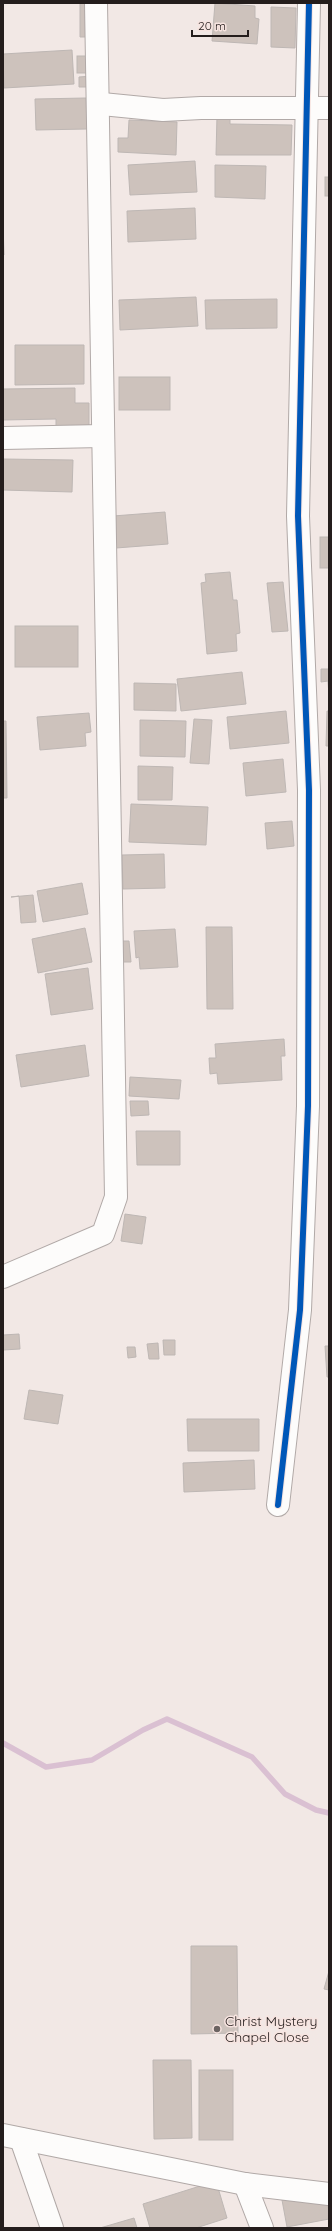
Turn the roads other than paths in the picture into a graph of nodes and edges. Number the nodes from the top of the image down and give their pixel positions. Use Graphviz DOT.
graph roads {
  1 [pos="96,3"];
  2 [pos="308,3"];
  3 [pos="102,104"];
  4 [pos="307,107"];
  5 [pos="329,108"];
  6 [pos="102,436"];
  7 [pos="3,438"];
  8 [pos="3,1277"];
  9 [pos="278,1505"];
  10 [pos="12,2137"];
  11 [pos="245,2184"];
  12 [pos="329,2194"];
  13 [pos="52,2228"];
  14 [pos="262,2228"];
  1 -- 6 [label="street"];
  2 -- 4 [label="street"];
  3 -- 4 [label="street"];
  4 -- 5 [label="street"];
  4 -- 9 [label="street"];
  6 -- 7 [label="street"];
  6 -- 8 [label="street"];
  10 -- 11 [label="street"];
  10 -- 13 [label="street"];
  11 -- 12 [label="street"];
  11 -- 14 [label="street"];
}
